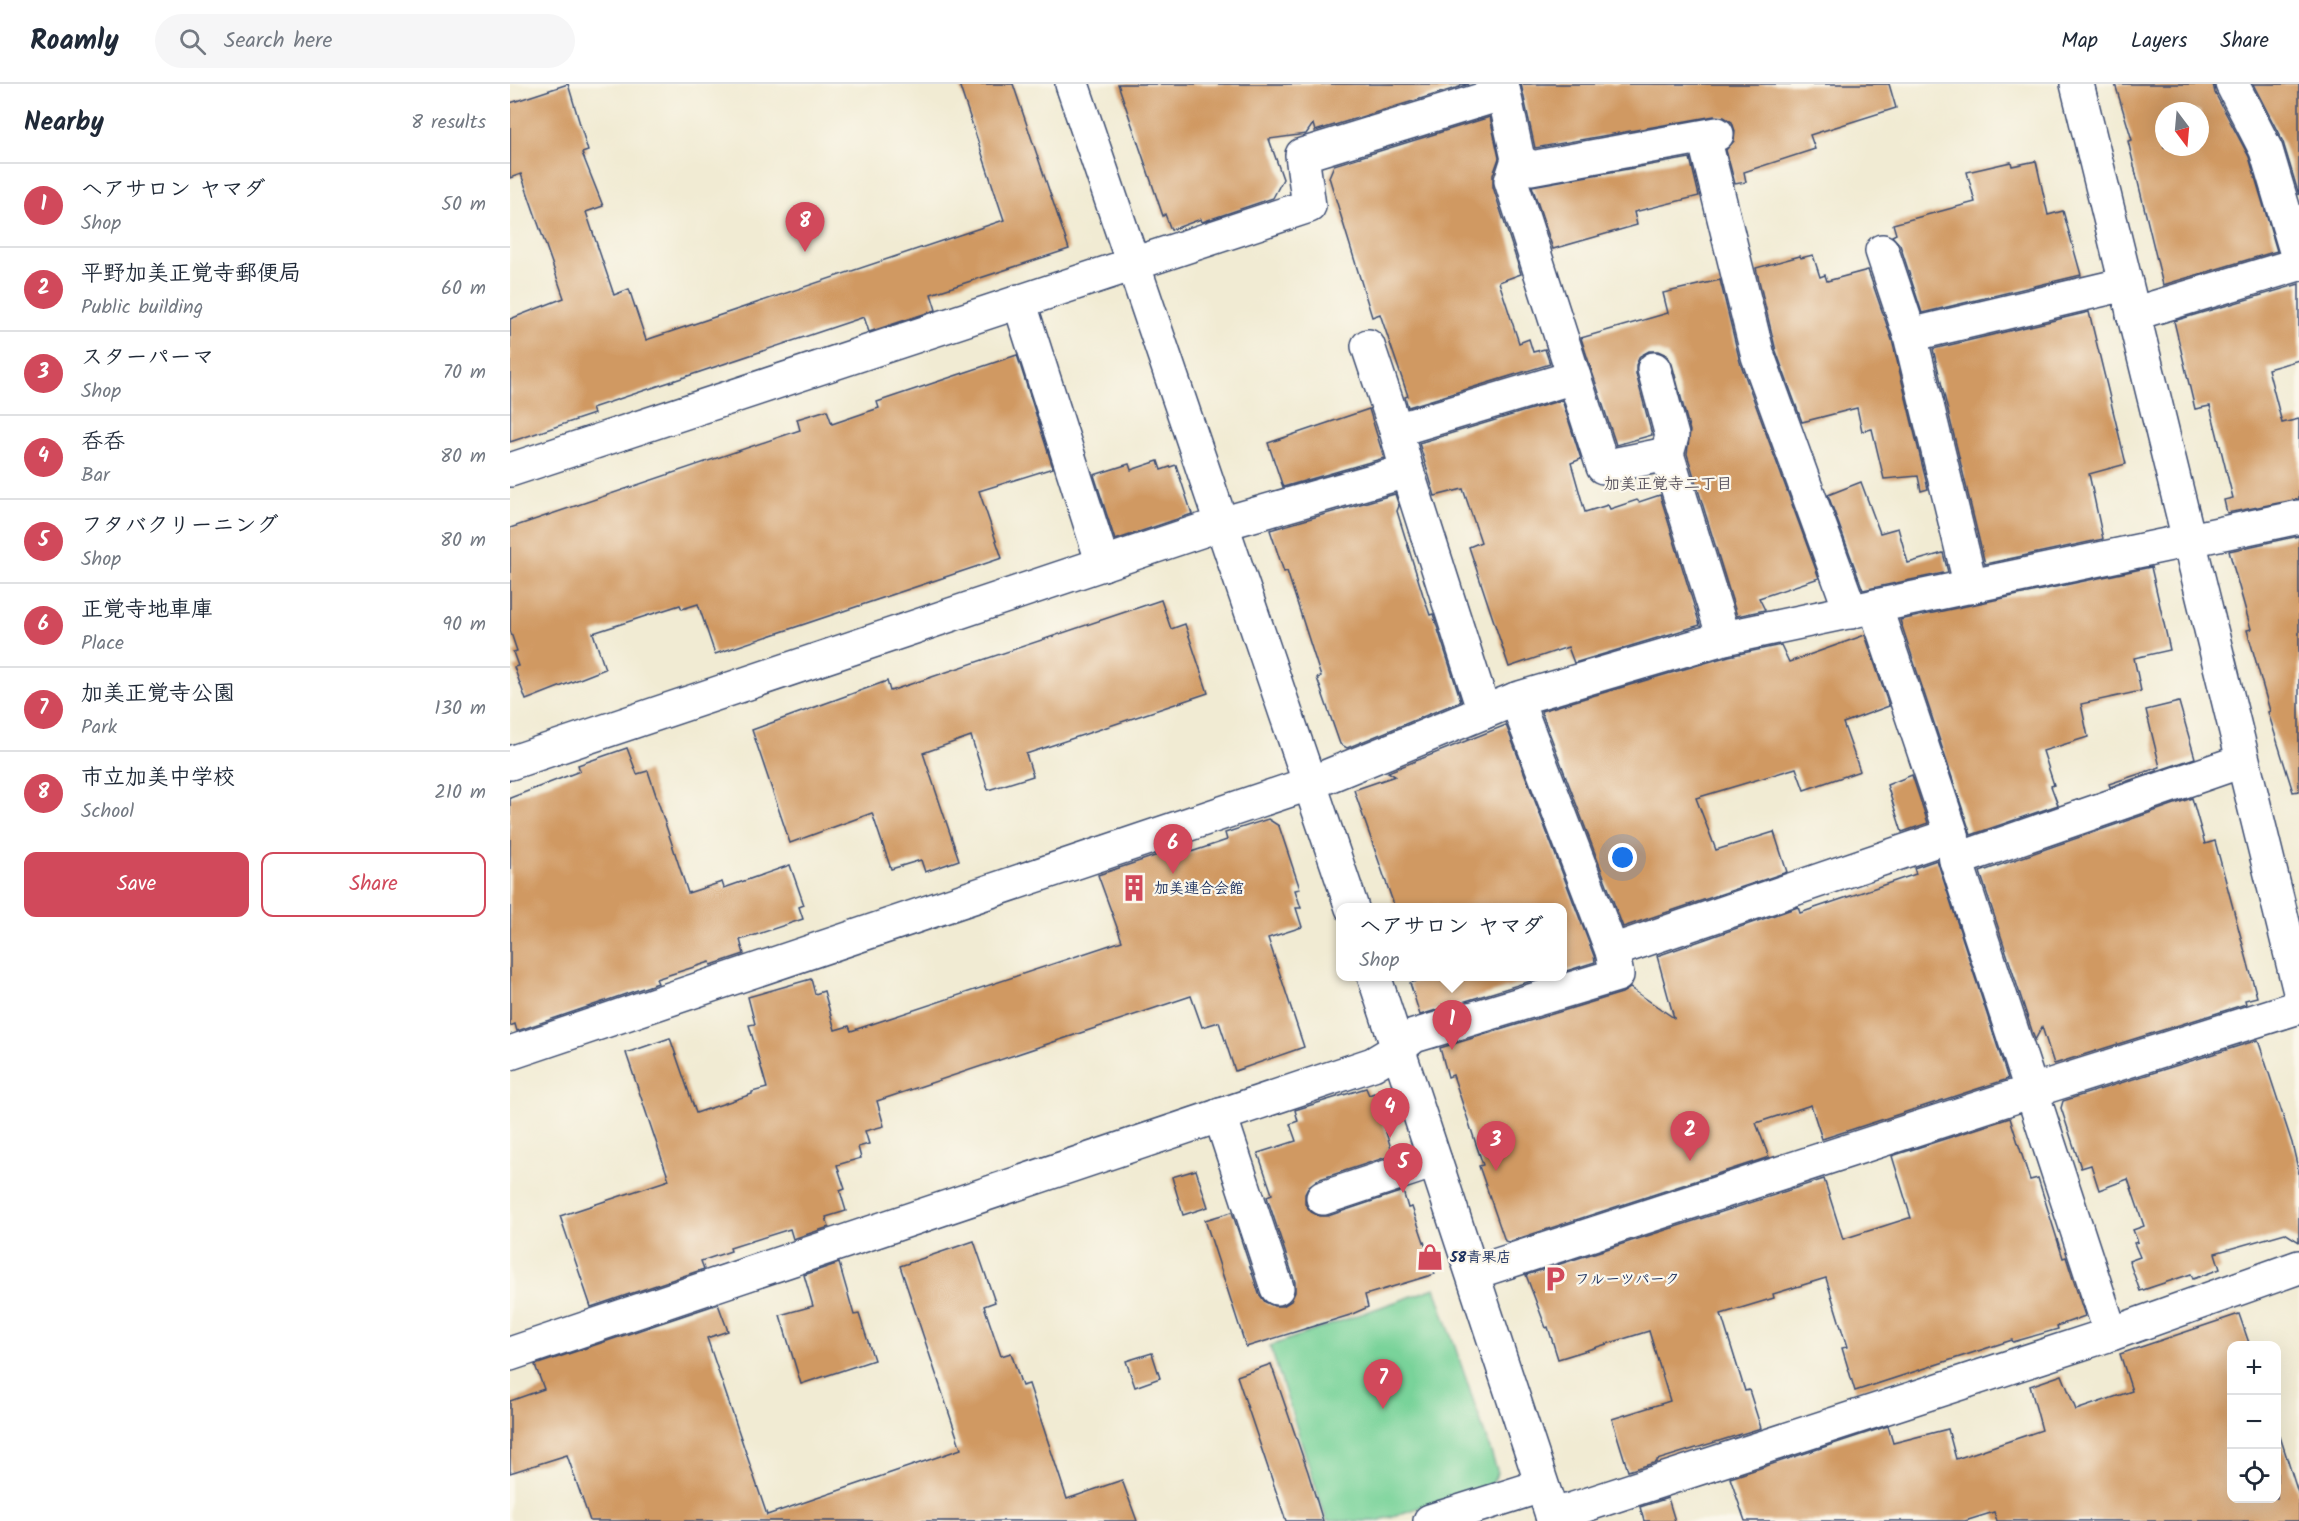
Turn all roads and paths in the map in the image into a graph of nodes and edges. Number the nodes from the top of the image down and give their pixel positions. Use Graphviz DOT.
graph roads {
  1 [pos="1072,84"];
  2 [pos="2077,84"];
  3 [pos="2232,84"];
  4 [pos="1503,88"];
  5 [pos="1518,159"];
  6 [pos="1882,251"];
  7 [pos="2299,262"];
  8 [pos="1134,263"];
  9 [pos="2130,299"];
  10 [pos="1020,301"];
  11 [pos="1910,335"];
  12 [pos="1368,345"];
  13 [pos="1654,369"];
  14 [pos="1574,377"];
  15 [pos="1396,430"];
  16 [pos="1667,454"];
  17 [pos="510,470"];
  18 [pos="1407,471"];
  19 [pos="2299,517"];
  20 [pos="1221,524"];
  21 [pos="2190,542"];
  22 [pos="1103,564"];
  23 [pos="1971,587"];
  24 [pos="1863,609"];
  25 [pos="1724,638"];
  26 [pos="1516,699"];
  27 [pos="1484,712"];
  28 [pos="2242,761"];
  29 [pos="510,763"];
  30 [pos="1311,783"];
  31 [pos="1954,847"];
  32 [pos="1350,903"];
  33 [pos="1612,951"];
  34 [pos="1376,981"];
  35 [pos="2299,988"];
  36 [pos="2299,1007"];
  37 [pos="1398,1049"];
  38 [pos="510,1053"];
  39 [pos="2032,1091"];
  40 [pos="1220,1115"];
  41 [pos="1436,1161"];
  42 [pos="1323,1198"];
  43 [pos="2299,1267"];
  44 [pos="1473,1273"];
  45 [pos="1277,1288"];
  46 [pos="2111,1334"];
  47 [pos="510,1354"];
  48 [pos="1549,1508"];
  49 [pos="1430,1521"];
  1 -- 8 [label="street"];
  2 -- 9 [label="street"];
  3 -- 7 [label="street"];
  4 -- 5 [label="street"];
  4 -- 8 [label="street"];
  5 -- 14 [label="street"];
  5 -- 24 [label="street"];
  6 -- 11 [label="street"];
  7 -- 9 [label="street"];
  8 -- 10 [label="street"];
  8 -- 20 [label="street"];
  9 -- 11 [label="street"];
  9 -- 21 [label="street"];
  10 -- 17 [label="street"];
  10 -- 22 [label="street"];
  11 -- 23 [label="street"];
  12 -- 15 [label="street"];
  13 -- 16 [label="street"];
  14 -- 15 [label="street"];
  14 -- 16 [label="street"];
  15 -- 18 [label="street"];
  16 -- 25 [label="street"];
  18 -- 20 [label="street"];
  18 -- 27 [label="street"];
  19 -- 21 [label="street"];
  20 -- 22 [label="street"];
  20 -- 30 [label="street"];
  21 -- 23 [label="street"];
  21 -- 28 [label="street"];
  22 -- 29 [label="street"];
  23 -- 24 [label="street"];
  24 -- 25 [label="street"];
  24 -- 31 [label="street"];
  25 -- 26 [label="street"];
  26 -- 27 [label="street"];
  26 -- 33 [label="street"];
  27 -- 30 [label="street"];
  28 -- 31 [label="street"];
  28 -- 35 [label="street"];
  30 -- 32 [label="street"];
  30 -- 38 [label="street"];
  31 -- 33 [label="street"];
  31 -- 39 [label="street"];
  33 -- 37 [label="street"];
  34 -- 37 [label="street"];
  36 -- 39 [label="street"];
  37 -- 40 [label="street"];
  37 -- 41 [label="street"];
  39 -- 44 [label="street"];
  39 -- 46 [label="street"];
  40 -- 45 [label="street"];
  40 -- 47 [label="street"];
  41 -- 42 [label="street"];
  41 -- 44 [label="street"];
  43 -- 46 [label="street"];
  44 -- 48 [label="street"];
  46 -- 48 [label="street"];
  48 -- 49 [label="street"];
}
